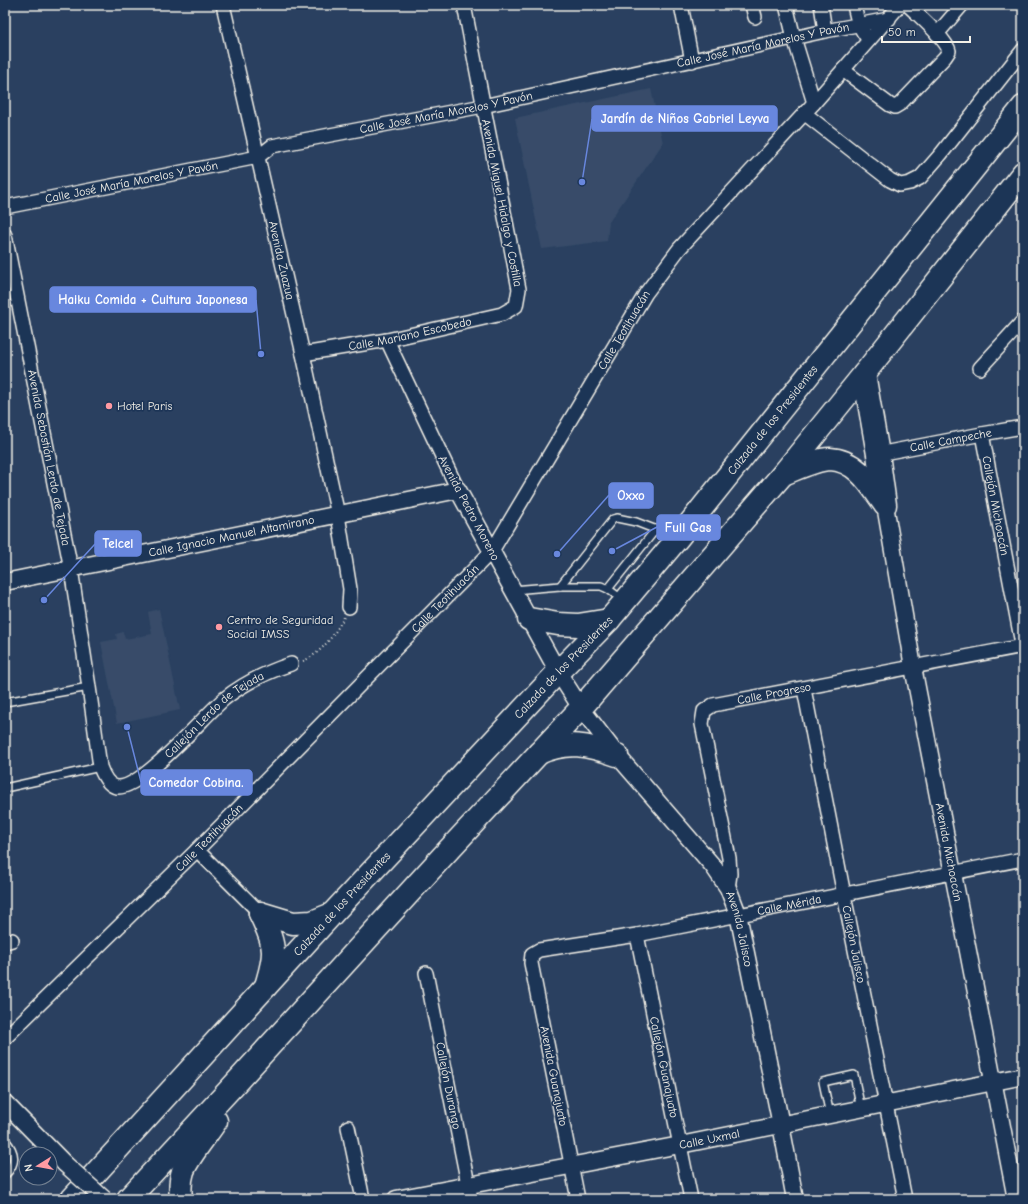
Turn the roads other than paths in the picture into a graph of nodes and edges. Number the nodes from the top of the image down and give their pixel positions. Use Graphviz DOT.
graph roads {
  1 [pos="223,5"];
  2 [pos="464,5"];
  3 [pos="681,5"];
  4 [pos="786,5"];
  5 [pos="821,5"];
  6 [pos="854,5"];
  7 [pos="908,5"];
  8 [pos="962,5"];
  9 [pos="892,11"];
  10 [pos="858,24"];
  11 [pos="825,31"];
  12 [pos="937,34"];
  13 [pos="794,38"];
  14 [pos="869,40"];
  15 [pos="1023,50"];
  16 [pos="692,60"];
  17 [pos="842,70"];
  18 [pos="814,102"];
  19 [pos="483,106"];
  20 [pos="1023,108"];
  21 [pos="804,114"];
  22 [pos="258,157"];
  23 [pos="1023,173"];
  24 [pos="5,208"];
  25 [pos="5,235"];
  26 [pos="516,306"];
  27 [pos="1023,321"];
  28 [pos="387,340"];
  29 [pos="303,354"];
  30 [pos="980,368"];
  31 [pos="864,374"];
  32 [pos="1023,427"];
  33 [pos="982,434"];
  34 [pos="878,454"];
  35 [pos="783,474"];
  36 [pos="458,490"];
  37 [pos="885,504"];
  38 [pos="338,515"];
  39 [pos="656,529"];
  40 [pos="678,538"];
  41 [pos="492,551"];
  42 [pos="71,569"];
  43 [pos="5,582"];
  44 [pos="560,586"];
  45 [pos="513,590"];
  46 [pos="617,595"];
  47 [pos="349,607"];
  48 [pos="529,619"];
  49 [pos="609,620"];
  50 [pos="1023,647"];
  51 [pos="291,664"];
  52 [pos="913,667"];
  53 [pos="558,672"];
  54 [pos="89,687"];
  55 [pos="804,689"];
  56 [pos="5,702"];
  57 [pos="581,708"];
  58 [pos="538,754"];
  59 [pos="617,755"];
  60 [pos="101,772"];
  61 [pos="5,788"];
  62 [pos="197,850"];
  63 [pos="1023,860"];
  64 [pos="953,873"];
  65 [pos="728,888"];
  66 [pos="844,895"];
  67 [pos="260,913"];
  68 [pos="333,913"];
  69 [pos="738,914"];
  70 [pos="637,935"];
  71 [pos="532,954"];
  72 [pos="426,973"];
  73 [pos="266,987"];
  74 [pos="5,1038"];
  75 [pos="1023,1076"];
  76 [pos="994,1081"];
  77 [pos="232,1087"];
  78 [pos="5,1103"];
  79 [pos="886,1104"];
  80 [pos="861,1109"];
  81 [pos="830,1115"];
  82 [pos="781,1125"];
  83 [pos="348,1127"];
  84 [pos="6,1143"];
  85 [pos="680,1145"];
  86 [pos="572,1166"];
  87 [pos="5,1175"];
  88 [pos="470,1192"];
  89 [pos="72,1199"];
  90 [pos="104,1199"];
  91 [pos="128,1199"];
  92 [pos="182,1199"];
  93 [pos="363,1199"];
  94 [pos="396,1199"];
  95 [pos="578,1199"];
  96 [pos="691,1199"];
  97 [pos="795,1199"];
  98 [pos="905,1199"];
  99 [pos="1016,1199"];
  1 -- 22 [label="street, Avenida Zuazua"];
  2 -- 19 [label="street, Avenida Miguel Hidalgo y Costilla"];
  3 -- 16 [label="street"];
  4 -- 13 [label="street"];
  5 -- 11 [label="street"];
  6 -- 10 [label="street"];
  7 -- 12 [label="street"];
  8 -- 12 [label="street"];
  9 -- 10 [label="street, Calle José María Morelos Y Pavón"];
  9 -- 14 [label="street, Calle Teotihuacán"];
  10 -- 11 [label="street, Calle José María Morelos Y Pavón"];
  10 -- 14 [label="street"];
  11 -- 13 [label="street, Calle José María Morelos Y Pavón"];
  12 -- 17 [label="street"];
  13 -- 16 [label="street, Calle José María Morelos Y Pavón"];
  13 -- 18 [label="street"];
  14 -- 17 [label="street, Calle Teotihuacán"];
  15 -- 21 [label="street"];
  16 -- 19 [label="street, Calle José María Morelos Y Pavón"];
  17 -- 18 [label="street, Calle Teotihuacán"];
  18 -- 21 [label="street, Calle Teotihuacán"];
  19 -- 22 [label="street, Calle José María Morelos Y Pavón"];
  19 -- 26 [label="street, Avenida Miguel Hidalgo y Costilla"];
  20 -- 40 [label="highway, Calzada de los Presidentes"];
  21 -- 41 [label="street, Calle Teotihuacán"];
  22 -- 24 [label="street, Calle José María Morelos Y Pavón"];
  22 -- 29 [label="street, Avenida Zuazua"];
  23 -- 31 [label="highway"];
  25 -- 42 [label="street, Avenida Sebastián Lerdo de Tejada"];
  26 -- 28 [label="street, Calle Mariano Escobedo"];
  27 -- 30 [label="street"];
  28 -- 29 [label="street, Calle Mariano Escobedo"];
  28 -- 36 [label="street, Avenida Pedro Moreno"];
  29 -- 38 [label="street, Avenida Zuazua"];
  31 -- 34 [label="highway"];
  31 -- 35 [label="highway"];
  32 -- 33 [label="street, Calle Campeche"];
  33 -- 34 [label="street, Calle Campeche"];
  33 -- 50 [label="street, Callejón Michoacán"];
  34 -- 37 [label="highway"];
  35 -- 37 [label="highway"];
  35 -- 57 [label="highway"];
  36 -- 38 [label="street, Calle Ignacio Manuel Altamirano"];
  36 -- 41 [label="street, Avenida Pedro Moreno"];
  37 -- 52 [label="street, Avenida Michoacán"];
  38 -- 42 [label="street, Calle Ignacio Manuel Altamirano"];
  38 -- 47 [label="street"];
  39 -- 40 [label="lane"];
  39 -- 44 [label="lane"];
  39 -- 46 [label="lane"];
  40 -- 46 [label="highway, Calzada de los Presidentes"];
  41 -- 45 [label="street, Avenida Pedro Moreno"];
  41 -- 62 [label="street, Calle Teotihuacán"];
  42 -- 43 [label="street, Calle Ignacio Manuel Altamirano"];
  42 -- 54 [label="street, Avenida Sebastián Lerdo de Tejada"];
  44 -- 45 [label="lane"];
  44 -- 46 [label="lane"];
  45 -- 48 [label="street, Avenida Pedro Moreno"];
  46 -- 49 [label="highway, Calzada de los Presidentes"];
  48 -- 49 [label="highway"];
  48 -- 53 [label="street, Avenida Pedro Moreno"];
  49 -- 53 [label="highway, Calzada de los Presidentes"];
  50 -- 52 [label="street, Calle Progreso"];
  51 -- 60 [label="street, Callejón Lerdo de Tejada"];
  52 -- 55 [label="street, Calle Progreso"];
  52 -- 64 [label="street, Avenida Michoacán"];
  53 -- 57 [label="street, Avenida Pedro Moreno"];
  53 -- 68 [label="highway, Calzada de los Presidentes"];
  54 -- 56 [label="lane"];
  54 -- 60 [label="street, Avenida Sebastián Lerdo de Tejada"];
  55 -- 65 [label="street, Calle Progreso"];
  55 -- 66 [label="street, Callejón Jalisco"];
  57 -- 58 [label="highway"];
  57 -- 59 [label="street, Avenida Jalisco"];
  58 -- 59 [label="highway"];
  58 -- 77 [label="highway"];
  59 -- 65 [label="street, Avenida Jalisco"];
  60 -- 61 [label="lane"];
  62 -- 67 [label="street"];
  62 -- 74 [label="street, Calle Teotihuacán"];
  63 -- 64 [label="street, Calle Mérida"];
  64 -- 66 [label="street, Calle Mérida"];
  64 -- 76 [label="street, Avenida Michoacán"];
  65 -- 69 [label="street, Avenida Jalisco"];
  66 -- 69 [label="street, Calle Mérida"];
  66 -- 79 [label="street, Callejón Jalisco"];
  67 -- 68 [label="highway"];
  67 -- 73 [label="highway"];
  68 -- 73 [label="highway, Calzada de los Presidentes"];
  69 -- 70 [label="street, Calle Mérida"];
  69 -- 82 [label="street, Avenida Jalisco"];
  70 -- 71 [label="street, Calle Mérida"];
  70 -- 85 [label="street, Callejón Guanajuato"];
  71 -- 86 [label="street, Avenida Guanajuato"];
  72 -- 88 [label="street, Callejón Durango"];
  73 -- 89 [label="highway, Calzada de los Presidentes"];
  75 -- 76 [label="street, Calle Uxmal"];
  76 -- 79 [label="street, Calle Uxmal"];
  76 -- 99 [label="street, Avenida Michoacán"];
  77 -- 91 [label="highway"];
  77 -- 92 [label="highway"];
  78 -- 90 [label="street, bridge"];
  79 -- 80 [label="street, Calle Uxmal"];
  79 -- 98 [label="street, Callejón Jalisco"];
  80 -- 81 [label="street, Calle Uxmal"];
  80 -- 81 [label="lane"];
  81 -- 82 [label="street, Calle Uxmal"];
  82 -- 85 [label="street, Calle Uxmal"];
  82 -- 97 [label="street, Avenida Jalisco"];
  83 -- 93 [label="street"];
  84 -- 87 [label="lane"];
  85 -- 86 [label="street, Calle Uxmal"];
  85 -- 96 [label="street, Callejón Guanajuato"];
  86 -- 88 [label="street, Calle Uxmal"];
  86 -- 95 [label="street, Avenida Guanajuato"];
  88 -- 94 [label="street, Calle Uxmal"];
}
